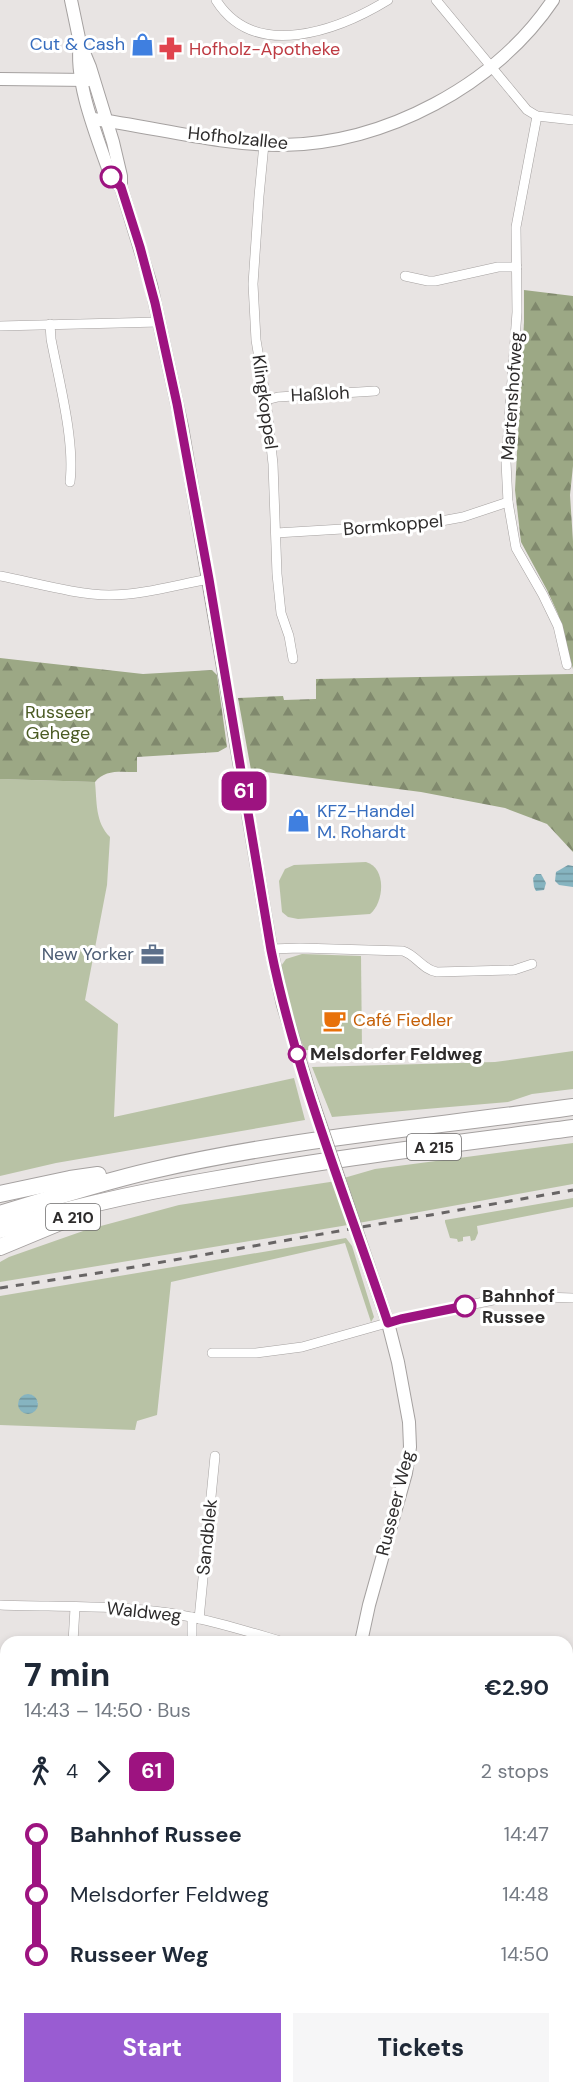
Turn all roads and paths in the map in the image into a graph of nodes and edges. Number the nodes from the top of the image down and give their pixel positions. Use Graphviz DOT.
graph roads {
  1 [pos="71,0"];
  2 [pos="216,0"];
  3 [pos="388,0"];
  4 [pos="436,0"];
  5 [pos="553,0"];
  6 [pos="492,67"];
  7 [pos="0,79"];
  8 [pos="87,80"];
  9 [pos="537,116"];
  10 [pos="93,119"];
  11 [pos="573,120"];
  12 [pos="108,121"];
  13 [pos="264,144"];
  14 [pos="121,187"];
  15 [pos="517,267"];
  16 [pos="405,276"];
  17 [pos="159,322"];
  18 [pos="50,324"];
  19 [pos="0,326"];
  20 [pos="375,391"];
  21 [pos="266,399"];
  22 [pos="70,482"];
  23 [pos="508,501"];
  24 [pos="276,533"];
  25 [pos="0,576"];
  26 [pos="209,579"];
  27 [pos="293,659"];
  28 [pos="567,665"];
  29 [pos="271,950"];
  30 [pos="532,964"];
  31 [pos="573,1107"];
  32 [pos="573,1128"];
  33 [pos="155,1170"];
  34 [pos="148,1192"];
  35 [pos="0,1194"];
  36 [pos="0,1214"];
  37 [pos="0,1230"];
  38 [pos="0,1247"];
  39 [pos="573,1298"];
  40 [pos="388,1323"];
  41 [pos="212,1353"];
  42 [pos="215,1456"];
  43 [pos="0,1605"];
  44 [pos="75,1608"];
  45 [pos="195,1618"];
  46 [pos="73,1636"];
  47 [pos="193,1636"];
  48 [pos="264,1636"];
  49 [pos="362,1636"];
  1 -- 8 [label="street"];
  2 -- 3 [label="street"];
  4 -- 6 [label="street"];
  5 -- 6 [label="street, Hofholzallee"];
  6 -- 9 [label="street"];
  6 -- 13 [label="street, Hofholzallee"];
  7 -- 8 [label="street"];
  8 -- 10 [label="street, Russeer Weg"];
  8 -- 12 [label="street, Russeer Weg"];
  9 -- 11 [label="street"];
  9 -- 15 [label="street, Martenshofweg"];
  10 -- 12 [label="street, Hofholzallee"];
  10 -- 14 [label="street, Russeer Weg"];
  12 -- 13 [label="street, Hofholzallee"];
  12 -- 14 [label="street, Russeer Weg"];
  13 -- 21 [label="street, Klingkoppel"];
  14 -- 17 [label="street, Russeer Weg"];
  15 -- 16 [label="street"];
  15 -- 23 [label="street, Martenshofweg"];
  17 -- 18 [label="street"];
  17 -- 26 [label="street, Russeer Weg"];
  18 -- 19 [label="street"];
  18 -- 22 [label="street"];
  20 -- 21 [label="street, Haßloh"];
  21 -- 24 [label="street, Klingkoppel"];
  23 -- 24 [label="street, Bormkoppel"];
  23 -- 28 [label="street, Martenshofweg"];
  24 -- 27 [label="street, Klingkoppel"];
  25 -- 26 [label="street"];
  26 -- 29 [label="street, Russeer Weg"];
  29 -- 30 [label="street"];
  29 -- 40 [label="street, Russeer Weg, bridge"];
  31 -- 33 [label="highway, A 215"];
  32 -- 34 [label="highway, A 215"];
  33 -- 35 [label="highway, A 210"];
  33 -- 36 [label="highway, A 215"];
  34 -- 37 [label="highway, A 215"];
  34 -- 38 [label="highway, A 210"];
  39 -- 40 [label="street"];
  40 -- 41 [label="street"];
  40 -- 49 [label="street, Russeer Weg"];
  42 -- 45 [label="street, Sandblek"];
  43 -- 44 [label="street, Waldweg"];
  44 -- 45 [label="street, Waldweg"];
  44 -- 46 [label="street"];
  45 -- 47 [label="street, Sandblek"];
  45 -- 48 [label="street, Waldweg"];
}
